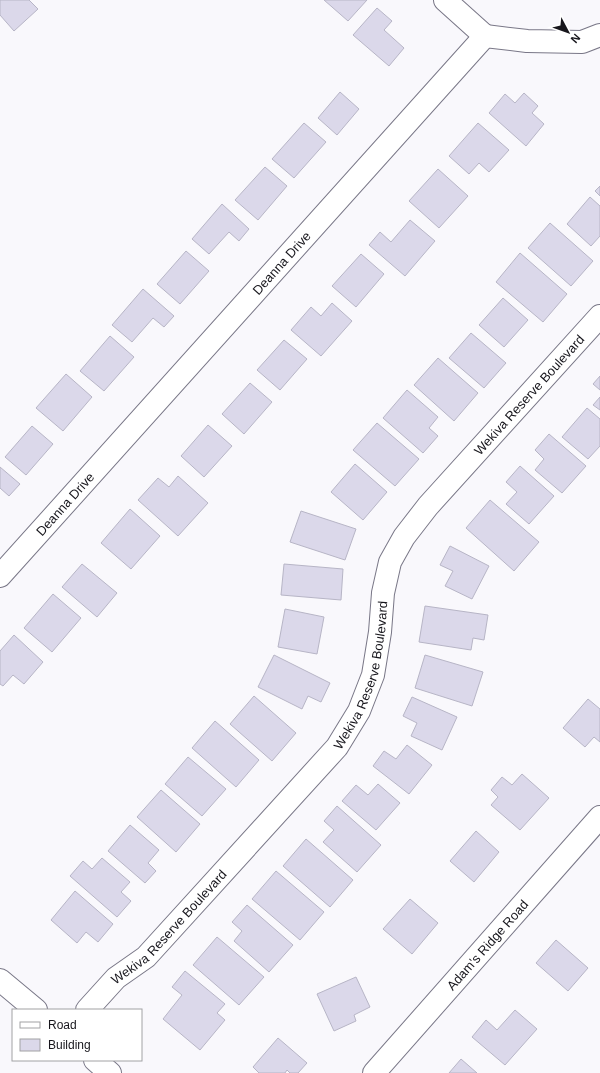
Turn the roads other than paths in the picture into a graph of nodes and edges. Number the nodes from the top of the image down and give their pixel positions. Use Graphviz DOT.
graph roads {
  1 [pos="445,0"];
  2 [pos="600,35"];
  3 [pos="485,36"];
  4 [pos="600,316"];
  5 [pos="0,576"];
  6 [pos="600,817"];
  7 [pos="0,980"];
  8 [pos="35,1009"];
  9 [pos="87,1009"];
  10 [pos="96,1061"];
  11 [pos="110,1073"];
  12 [pos="374,1073"];
  1 -- 3 [label="street"];
  2 -- 3 [label="street"];
  3 -- 5 [label="street, Deanna Drive"];
  4 -- 9 [label="street, Wekiva Reserve Boulevard"];
  6 -- 12 [label="street, Adam's Ridge Road"];
  7 -- 8 [label="street"];
  10 -- 11 [label="street"];
}
